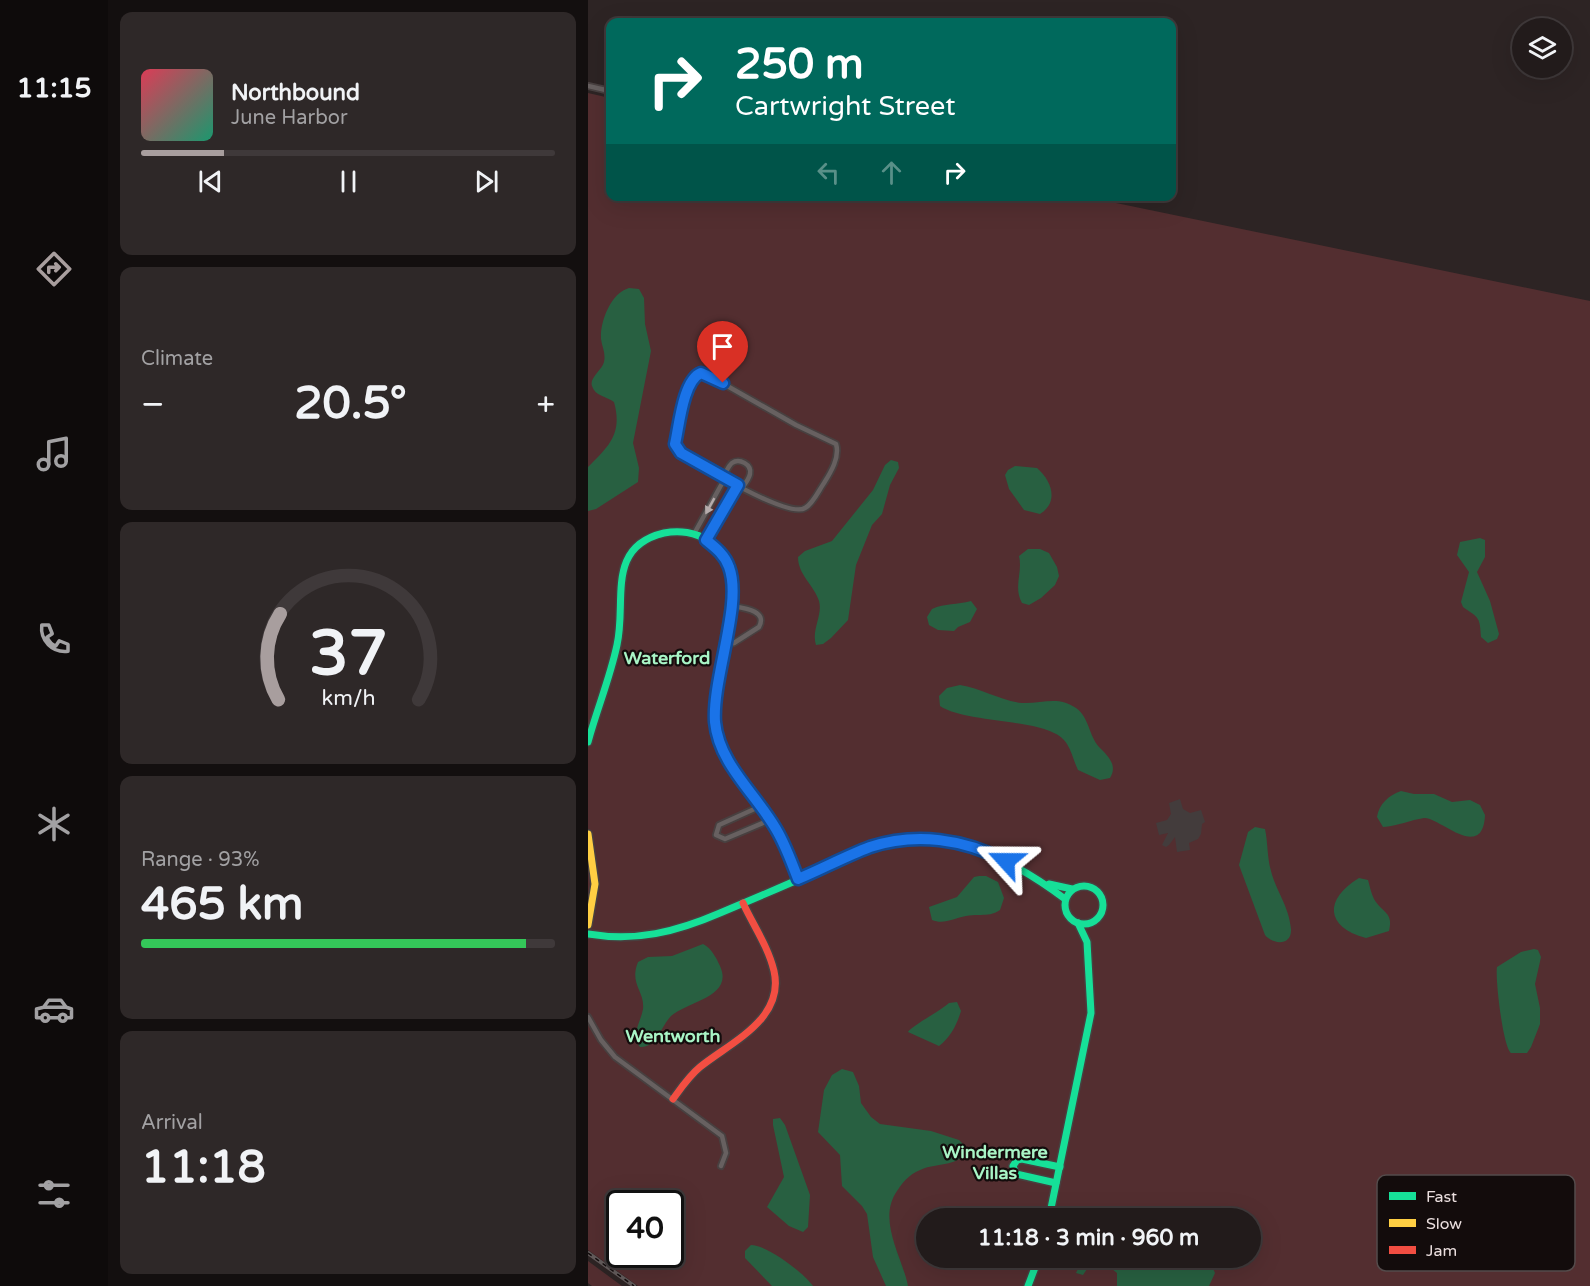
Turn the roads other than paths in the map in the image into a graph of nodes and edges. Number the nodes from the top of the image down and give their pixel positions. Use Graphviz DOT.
graph roads {
  1 [pos="588,86"];
  2 [pos="606,90"];
  3 [pos="724,477"];
  4 [pos="740,487"];
  5 [pos="694,534"];
  6 [pos="706,540"];
  7 [pos="731,606"];
  8 [pos="725,645"];
  9 [pos="588,742"];
  10 [pos="761,806"];
  11 [pos="770,820"];
  12 [pos="588,834"];
  13 [pos="590,852"];
  14 [pos="798,879"];
  15 [pos="1044,882"];
  16 [pos="1072,890"];
  17 [pos="1065,899"];
  18 [pos="743,903"];
  19 [pos="1078,923"];
  20 [pos="1091,923"];
  21 [pos="588,925"];
  22 [pos="588,934"];
  23 [pos="1087,942"];
  24 [pos="588,1017"];
  25 [pos="673,1099"];
  26 [pos="721,1166"];
  27 [pos="1060,1167"];
  28 [pos="1056,1183"];
  29 [pos="1051,1208"];
  30 [pos="1035,1268"];
  31 [pos="1028,1286"];
  1 -- 2 [label="street"];
  3 -- 4 [label="street"];
  3 -- 4 [label="street"];
  3 -- 4 [label="street"];
  3 -- 5 [label="street, one-way"];
  4 -- 6 [label="street"];
  5 -- 6 [label="street"];
  5 -- 9 [label="street"];
  6 -- 7 [label="street"];
  7 -- 8 [label="street"];
  7 -- 8 [label="street"];
  8 -- 10 [label="street"];
  10 -- 11 [label="street"];
  10 -- 11 [label="street"];
  11 -- 14 [label="street"];
  12 -- 13 [label="street"];
  13 -- 21 [label="street"];
  14 -- 15 [label="street"];
  14 -- 18 [label="street"];
  15 -- 16 [label="street"];
  15 -- 17 [label="street"];
  16 -- 17 [label="street"];
  16 -- 20 [label="street"];
  17 -- 19 [label="street"];
  18 -- 22 [label="street"];
  18 -- 25 [label="street"];
  19 -- 20 [label="street"];
  19 -- 23 [label="street"];
  20 -- 23 [label="street"];
  23 -- 27 [label="street"];
  24 -- 25 [label="street"];
  25 -- 26 [label="street"];
  27 -- 28 [label="street"];
  27 -- 28 [label="street"];
  28 -- 29 [label="street"];
  30 -- 31 [label="street"];
}
